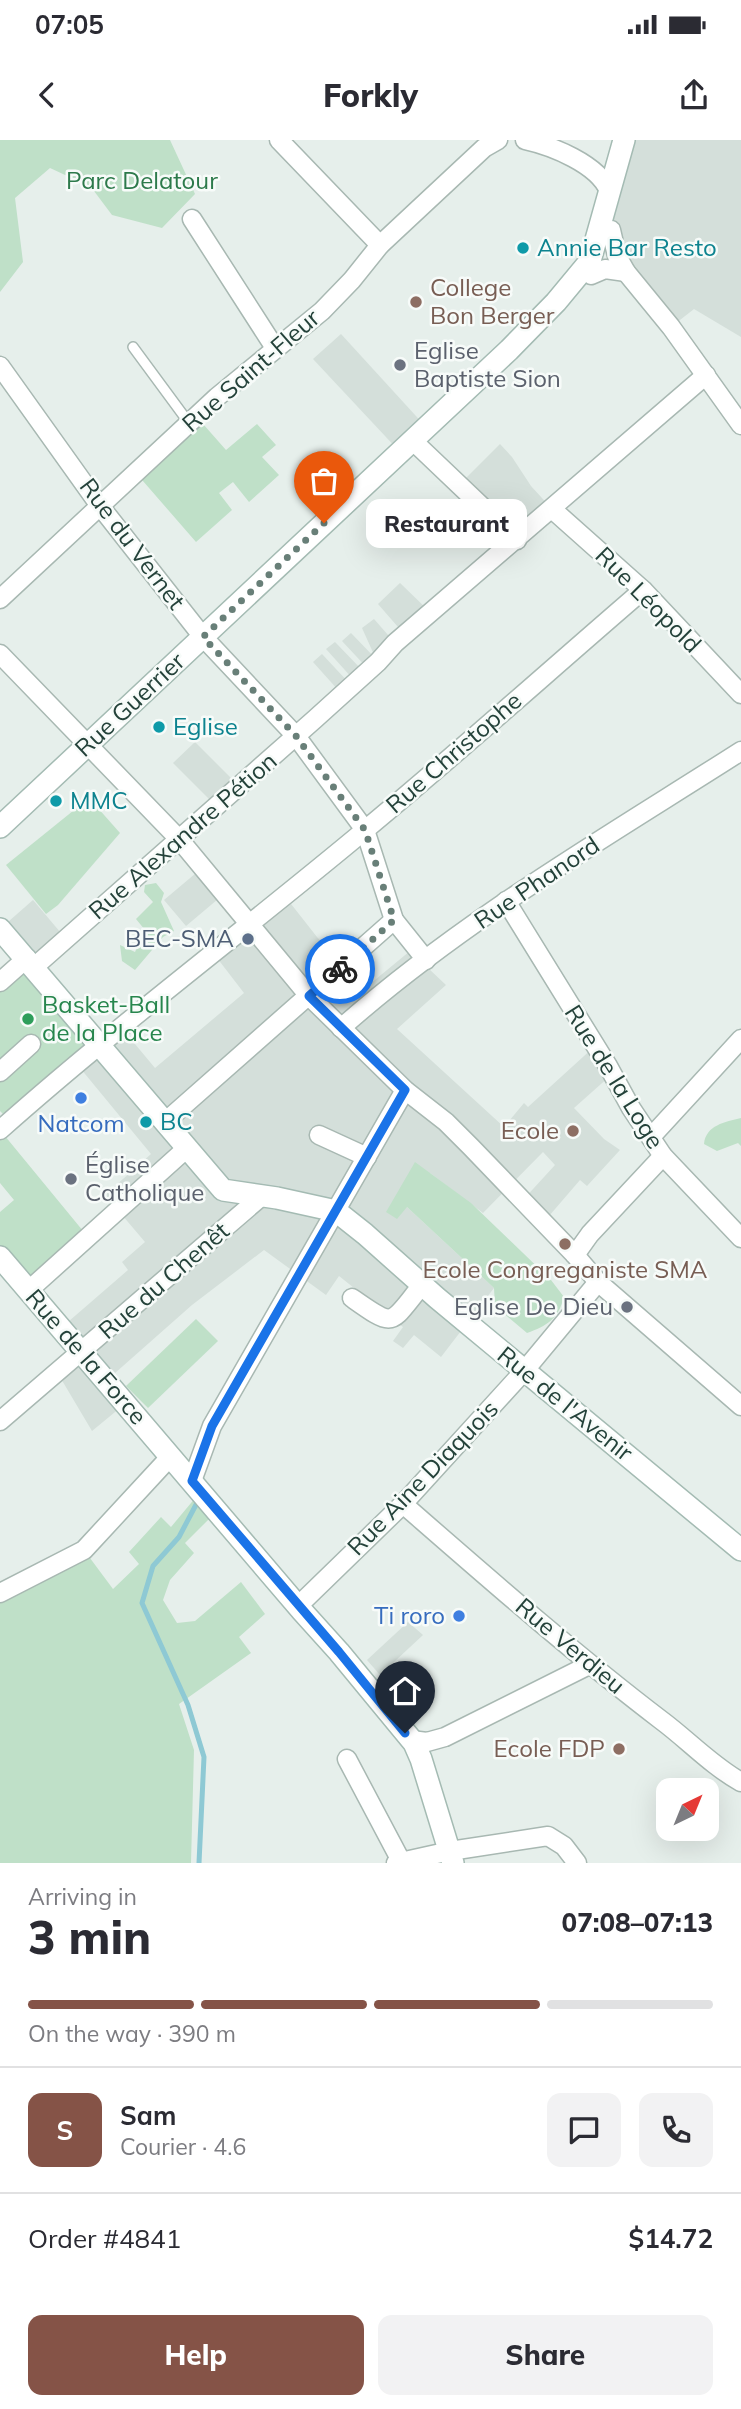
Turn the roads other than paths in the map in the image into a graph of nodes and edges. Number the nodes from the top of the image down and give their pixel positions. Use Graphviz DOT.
graph roads {
  1 [pos="279,140"];
  2 [pos="498,140"];
  3 [pos="525,140"];
  4 [pos="624,146"];
  5 [pos="582,164"];
  6 [pos="609,191"];
  7 [pos="192,219"];
  8 [pos="611,230"];
  9 [pos="380,245"];
  10 [pos="626,272"];
  11 [pos="591,275"];
  12 [pos="133,347"];
  13 [pos="275,348"];
  14 [pos="509,350"];
  15 [pos="0,366"];
  16 [pos="706,375"];
  17 [pos="189,423"];
  18 [pos="741,425"];
  19 [pos="412,440"];
  20 [pos="100,506"];
  21 [pos="552,509"];
  22 [pos="517,540"];
  23 [pos="643,590"];
  24 [pos="0,599"];
  25 [pos="203,637"];
  26 [pos="0,654"];
  27 [pos="741,694"];
  28 [pos="296,736"];
  29 [pos="89,744"];
  30 [pos="741,751"];
  31 [pos="0,827"];
  32 [pos="365,830"];
  33 [pos="179,839"];
  34 [pos="506,901"];
  35 [pos="394,920"];
  36 [pos="249,923"];
  37 [pos="0,929"];
  38 [pos="426,960"];
  39 [pos="30,963"];
  40 [pos="0,982"];
  41 [pos="309,996"];
  42 [pos="341,1028"];
  43 [pos="741,1039"];
  44 [pos="31,1044"];
  45 [pos="99,1044"];
  46 [pos="0,1072"];
  47 [pos="405,1090"];
  48 [pos="165,1122"];
  49 [pos="1,1126"];
  50 [pos="320,1135"];
  51 [pos="650,1137"];
  52 [pos="187,1148"];
  53 [pos="663,1156"];
  54 [pos="367,1157"];
  55 [pos="264,1195"];
  56 [pos="336,1211"];
  57 [pos="741,1238"];
  58 [pos="575,1255"];
  59 [pos="0,1257"];
  60 [pos="598,1282"];
  61 [pos="422,1285"];
  62 [pos="29,1290"];
  63 [pos="352,1298"];
  64 [pos="81,1351"];
  65 [pos="525,1370"];
  66 [pos="741,1406"];
  67 [pos="0,1421"];
  68 [pos="170,1457"];
  69 [pos="192,1481"];
  70 [pos="403,1504"];
  71 [pos="741,1550"];
  72 [pos="0,1593"];
  73 [pos="298,1606"];
  74 [pos="589,1665"];
  75 [pos="444,1737"];
  76 [pos="411,1740"];
  77 [pos="347,1759"];
  78 [pos="424,1772"];
  79 [pos="741,1782"];
  80 [pos="451,1857"];
  81 [pos="399,1862"];
  82 [pos="578,1863"];
  1 -- 9 [label="street"];
  2 -- 9 [label="street, Rue Saint-Fleur"];
  3 -- 5 [label="street"];
  4 -- 5 [label="street"];
  4 -- 6 [label="main road, Rue Guerrier"];
  4 -- 8 [label="main road"];
  5 -- 6 [label="street"];
  6 -- 14 [label="main road, Rue Guerrier"];
  7 -- 13 [label="street"];
  8 -- 10 [label="street"];
  8 -- 11 [label="main road"];
  9 -- 13 [label="street, Rue Saint-Fleur"];
  10 -- 11 [label="street"];
  10 -- 16 [label="street"];
  11 -- 14 [label="main road"];
  12 -- 17 [label="lane"];
  13 -- 17 [label="street, Rue Saint-Fleur"];
  14 -- 19 [label="main road, Rue Guerrier"];
  15 -- 20 [label="street, Rue du Vernet"];
  16 -- 18 [label="street"];
  16 -- 21 [label="street, Rue Alexandre Pétion"];
  17 -- 20 [label="street, Rue Saint-Fleur"];
  19 -- 22 [label="street"];
  19 -- 25 [label="main road, Rue Guerrier"];
  20 -- 24 [label="street, Rue Saint-Fleur"];
  20 -- 25 [label="street, Rue du Vernet"];
  21 -- 22 [label="street, Rue Alexandre Pétion"];
  21 -- 23 [label="street, Rue Léopold"];
  22 -- 28 [label="street, Rue Alexandre Pétion"];
  23 -- 27 [label="street, Rue Léopold"];
  23 -- 32 [label="street, Rue Christophe"];
  25 -- 28 [label="street, Rue du Vernet"];
  25 -- 29 [label="main road, Rue Guerrier"];
  26 -- 29 [label="street"];
  28 -- 32 [label="street, Rue du Vernet"];
  28 -- 33 [label="street, Rue Alexandre Pétion"];
  29 -- 31 [label="main road, Rue Guerrier"];
  29 -- 33 [label="street"];
  30 -- 34 [label="street, Rue Phanord"];
  32 -- 35 [label="street, Rue du Vernet"];
  32 -- 36 [label="street, Rue Christophe"];
  33 -- 36 [label="street"];
  33 -- 39 [label="street, Rue Alexandre Pétion"];
  34 -- 38 [label="street, Rue Phanord"];
  34 -- 51 [label="street, Rue de la Loge"];
  35 -- 38 [label="street, Rue du Vernet"];
  35 -- 41 [label="street"];
  36 -- 41 [label="street"];
  36 -- 45 [label="street, Rue Christophe"];
  37 -- 39 [label="main road, Rue de l'Avenir"];
  38 -- 42 [label="street, Rue Phanord"];
  39 -- 40 [label="street, Rue Alexandre Pétion"];
  39 -- 45 [label="main road, Rue de l'Avenir"];
  41 -- 42 [label="street"];
  41 -- 48 [label="street"];
  42 -- 47 [label="street"];
  43 -- 51 [label="street"];
  44 -- 46 [label="street"];
  45 -- 48 [label="main road, Rue de l'Avenir"];
  45 -- 49 [label="street, Rue Christophe"];
  47 -- 54 [label="street"];
  47 -- 58 [label="street"];
  48 -- 52 [label="main road, Rue de l'Avenir"];
  50 -- 54 [label="street"];
  51 -- 53 [label="street, Rue de la Loge"];
  52 -- 55 [label="main road, Rue de l'Avenir"];
  52 -- 62 [label="street"];
  53 -- 57 [label="street, Rue de la Loge"];
  53 -- 58 [label="street"];
  54 -- 56 [label="street"];
  55 -- 56 [label="main road, Rue de l'Avenir"];
  55 -- 64 [label="street, Rue du Chenêt"];
  56 -- 61 [label="main road, Rue de l'Avenir"];
  56 -- 69 [label="street"];
  58 -- 60 [label="street"];
  59 -- 62 [label="main road, Rue de la Force"];
  60 -- 65 [label="street, Rue Aine Diaquois"];
  60 -- 66 [label="street"];
  61 -- 63 [label="street"];
  61 -- 65 [label="main road, Rue de l'Avenir"];
  62 -- 64 [label="main road, Rue de la Force"];
  64 -- 67 [label="street, Rue du Chenêt"];
  64 -- 68 [label="main road, Rue de la Force"];
  65 -- 70 [label="street, Rue Aine Diaquois"];
  65 -- 71 [label="main road, Rue de l'Avenir"];
  68 -- 69 [label="main road, Rue de la Force"];
  68 -- 72 [label="street"];
  69 -- 73 [label="main road, Rue de la Force"];
  70 -- 73 [label="street, Rue Aine Diaquois"];
  70 -- 74 [label="street, Rue Verdieu"];
  73 -- 76 [label="main road, Rue de la Force"];
  74 -- 75 [label="street"];
  74 -- 79 [label="street, Rue Verdieu"];
  75 -- 76 [label="street"];
  75 -- 78 [label="street"];
  76 -- 78 [label="main road, Rue de la Force"];
  77 -- 81 [label="street"];
  78 -- 80 [label="main road, Rue de la Force"];
  80 -- 81 [label="street"];
  80 -- 82 [label="street"];
}
